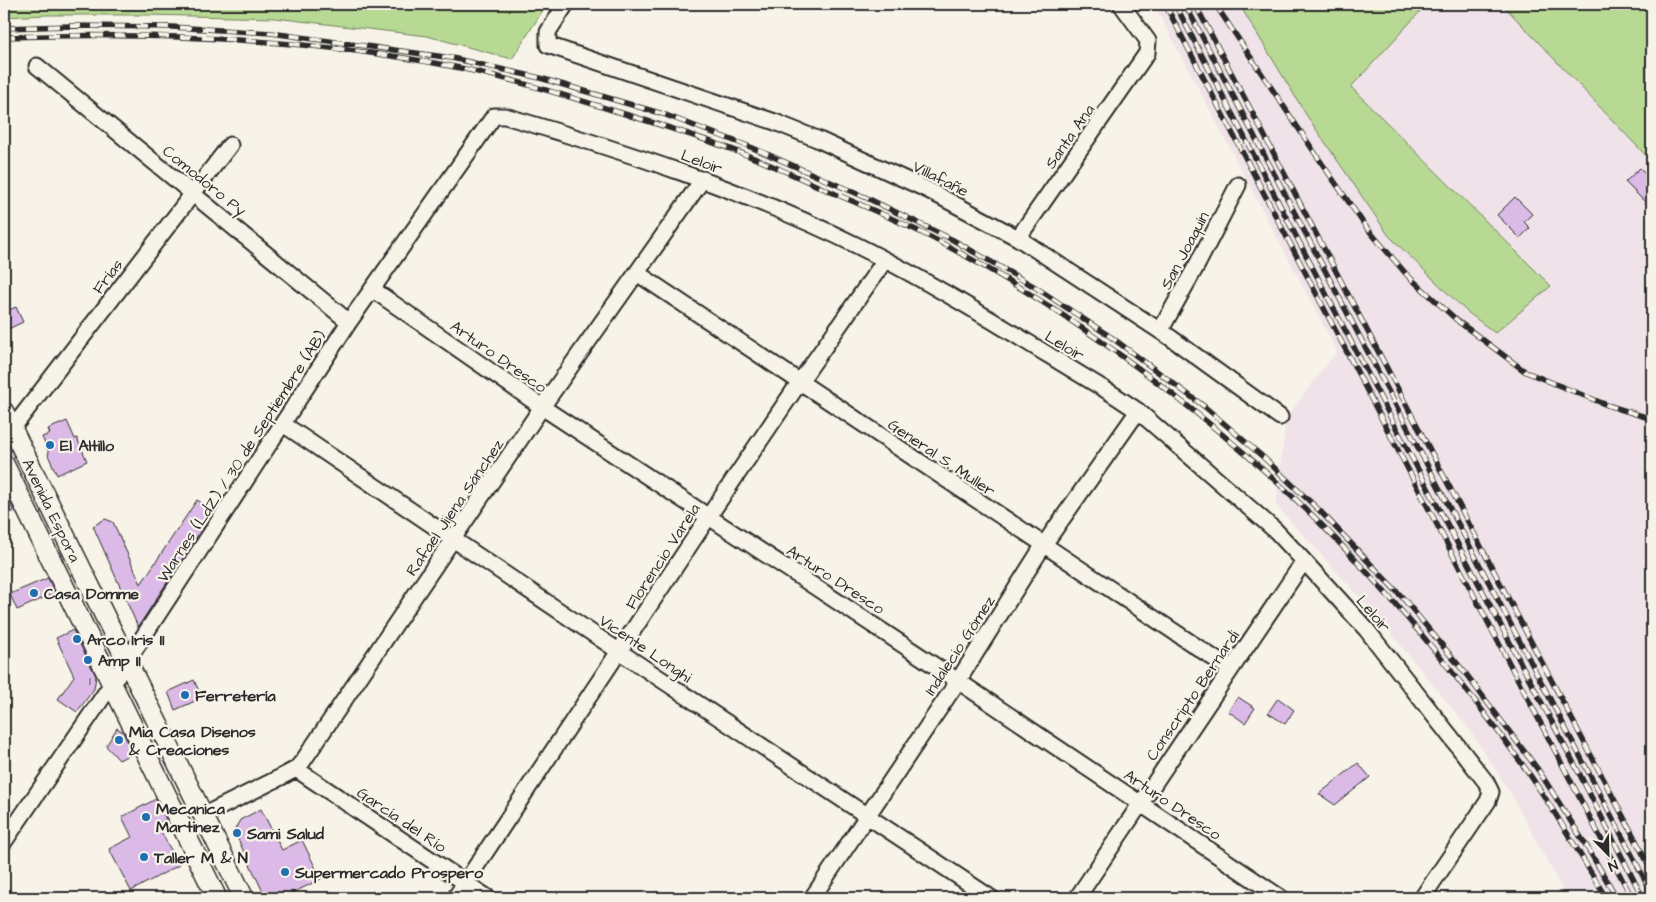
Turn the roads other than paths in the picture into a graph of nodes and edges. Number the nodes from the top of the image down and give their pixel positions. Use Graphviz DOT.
graph roads {
  1 [pos="566,4"];
  2 [pos="1121,4"];
  3 [pos="38,66"];
  4 [pos="494,116"];
  5 [pos="230,145"];
  6 [pos="703,179"];
  7 [pos="1238,185"];
  8 [pos="193,193"];
  9 [pos="1018,238"];
  10 [pos="886,260"];
  11 [pos="636,273"];
  12 [pos="372,289"];
  13 [pos="349,322"];
  14 [pos="1160,331"];
  15 [pos="799,383"];
  16 [pos="542,407"];
  17 [pos="1138,411"];
  18 [pos="4,412"];
  19 [pos="1280,417"];
  20 [pos="283,424"];
  21 [pos="12,429"];
  22 [pos="4,464"];
  23 [pos="710,516"];
  24 [pos="454,540"];
  25 [pos="1043,546"];
  26 [pos="1304,561"];
  27 [pos="620,652"];
  28 [pos="126,663"];
  29 [pos="1230,669"];
  30 [pos="958,681"];
  31 [pos="111,684"];
  32 [pos="296,769"];
  33 [pos="1142,803"];
  34 [pos="202,816"];
  35 [pos="867,817"];
  36 [pos="4,842"];
  37 [pos="465,882"];
  38 [pos="217,898"];
  39 [pos="244,898"];
  40 [pos="455,898"];
  41 [pos="488,898"];
  42 [pos="812,898"];
  43 [pos="991,898"];
  44 [pos="1077,898"];
  45 [pos="1281,898"];
  46 [pos="1422,898"];
  1 -- 9 [label="street, Villafañe"];
  2 -- 9 [label="street, Santa Ana"];
  3 -- 8 [label="street, Comodoro Py"];
  4 -- 6 [label="street, Leloir"];
  4 -- 12 [label="street, Warnes (LdZ) / 30 de Septiembre (AB)"];
  5 -- 8 [label="street, Frías"];
  6 -- 10 [label="street, Leloir"];
  6 -- 11 [label="street, Rafael Jijena Sánchez"];
  7 -- 14 [label="street, San Joaquín"];
  8 -- 13 [label="street, Comodoro Py"];
  8 -- 21 [label="street, Frías"];
  9 -- 14 [label="street, Villafañe"];
  10 -- 15 [label="street, Florencio Varela"];
  10 -- 17 [label="street, Leloir"];
  11 -- 15 [label="street, General S. Muller"];
  11 -- 16 [label="street, Rafael Jijena Sánchez"];
  12 -- 13 [label="street, Warnes (LdZ) / 30 de Septiembre (AB)"];
  12 -- 16 [label="street, Arturo Dresco"];
  13 -- 20 [label="street, Warnes (LdZ) / 30 de Septiembre (AB)"];
  14 -- 19 [label="street, Villafañe"];
  15 -- 23 [label="street, Florencio Varela"];
  15 -- 25 [label="street, General S. Muller"];
  16 -- 23 [label="street, Arturo Dresco"];
  16 -- 24 [label="street, Rafael Jijena Sánchez"];
  17 -- 25 [label="street, Indalecio Gómez"];
  17 -- 26 [label="street, Leloir"];
  18 -- 21 [label="main road, Avenida Espora"];
  20 -- 24 [label="street, Vicente Longhi"];
  20 -- 28 [label="street, Warnes (LdZ) / 30 de Septiembre (AB)"];
  21 -- 28 [label="main road, Avenida Espora"];
  22 -- 31 [label="main road, Avenida Espora"];
  23 -- 27 [label="street, Florencio Varela"];
  23 -- 30 [label="street, Arturo Dresco"];
  24 -- 27 [label="street, Vicente Longhi"];
  24 -- 32 [label="street, Rafael Jijena Sánchez"];
  25 -- 29 [label="street, General S. Muller"];
  25 -- 30 [label="street, Indalecio Gómez"];
  26 -- 29 [label="street, Conscripto Bernardi"];
  26 -- 46 [label="street, Leloir"];
  27 -- 35 [label="street, Vicente Longhi"];
  27 -- 37 [label="street, Florencio Varela"];
  28 -- 31 [label="street, Warnes (LdZ) / 30 de Septiembre (AB)"];
  28 -- 34 [label="main road, Avenida Espora"];
  29 -- 33 [label="street, Conscripto Bernardi"];
  30 -- 33 [label="street, Arturo Dresco"];
  30 -- 35 [label="street, Indalecio Gómez"];
  31 -- 36 [label="street, Warnes (LdZ) / 30 de Septiembre (AB)"];
  31 -- 38 [label="main road, Avenida Espora"];
  32 -- 34 [label="street, Rafael Jijena Sánchez"];
  32 -- 37 [label="street, García del Río"];
  33 -- 44 [label="street, Conscripto Bernardi"];
  33 -- 45 [label="street, Arturo Dresco"];
  34 -- 39 [label="main road, Avenida Espora"];
  35 -- 42 [label="street, Indalecio Gómez"];
  35 -- 43 [label="street, Vicente Longhi"];
  37 -- 40 [label="street, Florencio Varela"];
  37 -- 41 [label="street, García del Río"];
}
